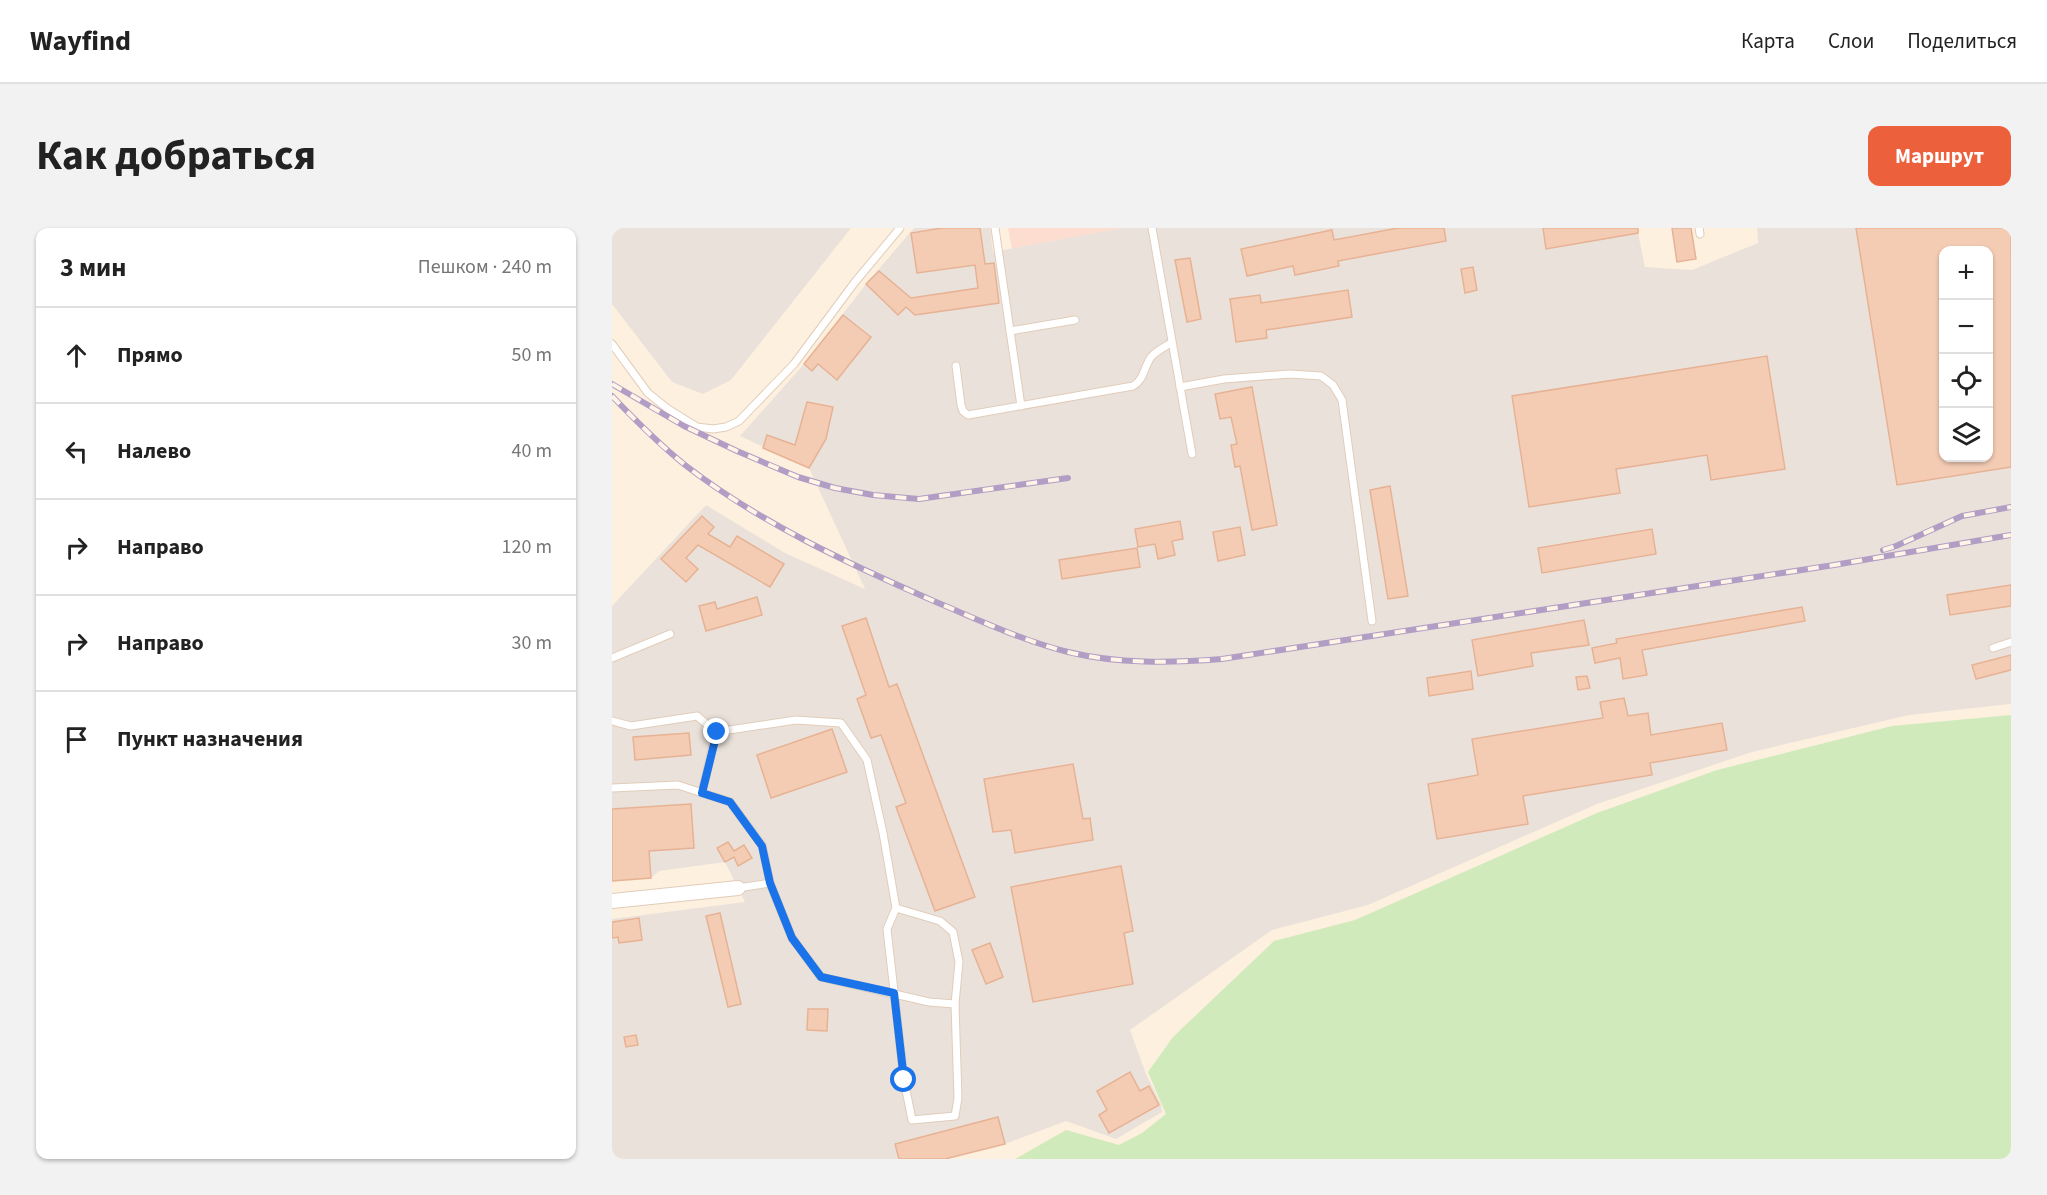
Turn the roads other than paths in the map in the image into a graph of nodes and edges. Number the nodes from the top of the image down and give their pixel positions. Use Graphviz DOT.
graph roads {
  1 [pos="900,228"];
  2 [pos="995,228"];
  3 [pos="1152,228"];
  4 [pos="1075,320"];
  5 [pos="1010,331"];
  6 [pos="1172,342"];
  7 [pos="612,344"];
  8 [pos="956,366"];
  9 [pos="1180,387"];
  10 [pos="1021,406"];
  11 [pos="1192,454"];
  12 [pos="1372,621"];
  13 [pos="670,634"];
  14 [pos="2011,642"];
  15 [pos="1993,648"];
  16 [pos="612,658"];
  17 [pos="612,721"];
  18 [pos="717,732"];
  19 [pos="612,788"];
  20 [pos="702,793"];
  21 [pos="770,883"];
  22 [pos="738,888"];
  23 [pos="612,901"];
  24 [pos="896,908"];
  25 [pos="894,993"];
  26 [pos="955,1004"];
  1 -- 7 [label="lane"];
  2 -- 5 [label="lane"];
  3 -- 6 [label="lane"];
  4 -- 5 [label="lane"];
  5 -- 10 [label="lane"];
  6 -- 9 [label="lane"];
  6 -- 10 [label="lane"];
  8 -- 10 [label="lane"];
  9 -- 11 [label="lane"];
  9 -- 12 [label="lane"];
  13 -- 16 [label="lane"];
  14 -- 15 [label="lane"];
  17 -- 18 [label="lane"];
  18 -- 20 [label="lane"];
  18 -- 24 [label="lane"];
  19 -- 20 [label="lane"];
  20 -- 21 [label="lane"];
  21 -- 22 [label="lane"];
  21 -- 25 [label="lane"];
  22 -- 23 [label="street"];
  24 -- 25 [label="lane"];
  24 -- 26 [label="lane"];
  25 -- 26 [label="lane"];
  25 -- 26 [label="lane"];
}
